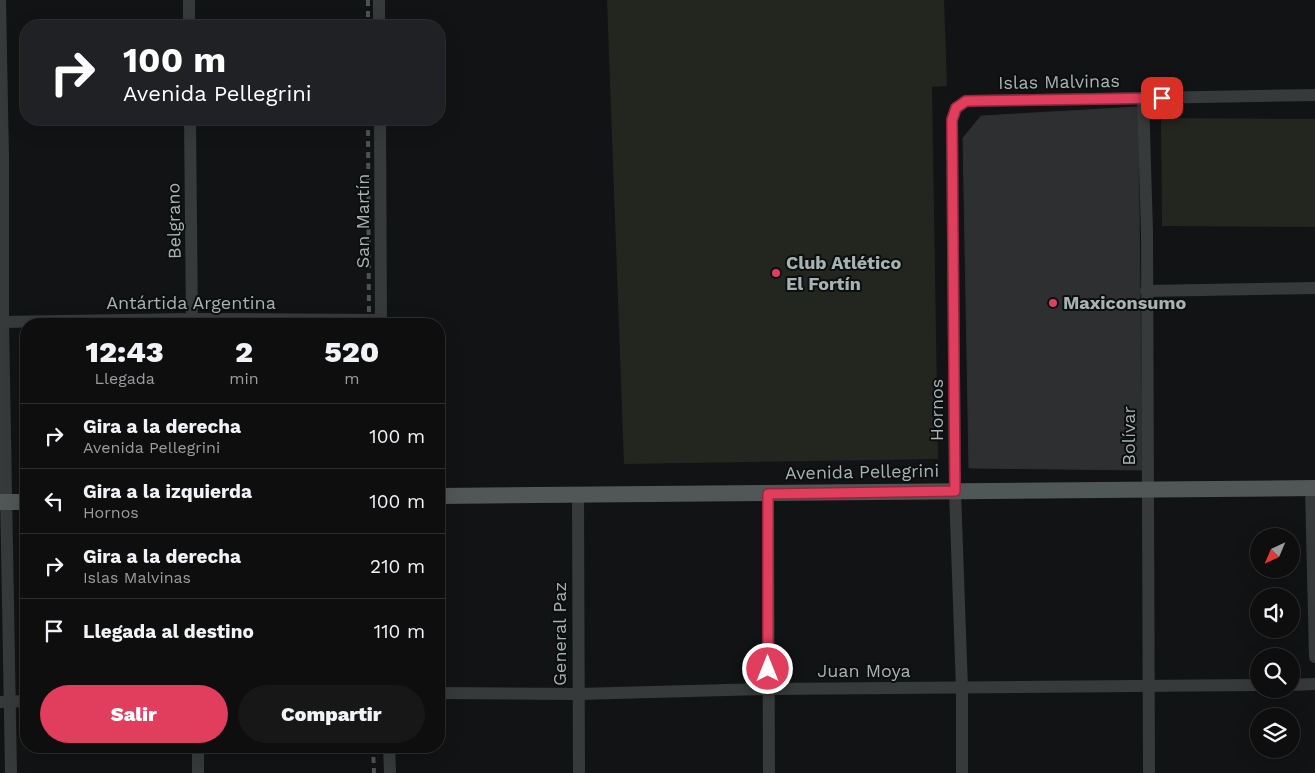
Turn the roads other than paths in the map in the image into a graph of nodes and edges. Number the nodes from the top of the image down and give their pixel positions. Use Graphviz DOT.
graph roads {
  1 [pos="0,0"];
  2 [pos="189,0"];
  3 [pos="379,0"];
  4 [pos="189,20"];
  5 [pos="379,20"];
  6 [pos="1315,95"];
  7 [pos="1143,98"];
  8 [pos="956,108"];
  9 [pos="190,125"];
  10 [pos="380,125"];
  11 [pos="2,157"];
  12 [pos="1315,288"];
  13 [pos="1146,290"];
  14 [pos="192,318"];
  15 [pos="381,318"];
  16 [pos="1,322"];
  17 [pos="20,322"];
  18 [pos="1313,488"];
  19 [pos="1146,489"];
  20 [pos="955,491"];
  21 [pos="578,494"];
  22 [pos="768,494"];
  23 [pos="445,496"];
  24 [pos="3,502"];
  25 [pos="20,502"];
  26 [pos="1315,657"];
  27 [pos="1315,684"];
  28 [pos="1250,685"];
  29 [pos="1300,685"];
  30 [pos="962,688"];
  31 [pos="1147,688"];
  32 [pos="768,689"];
  33 [pos="445,692"];
  34 [pos="578,694"];
  35 [pos="20,701"];
  36 [pos="5,702"];
  37 [pos="198,753"];
  38 [pos="389,753"];
  39 [pos="10,773"];
  40 [pos="198,773"];
  41 [pos="390,773"];
  42 [pos="579,773"];
  43 [pos="769,773"];
  44 [pos="962,773"];
  45 [pos="1149,773"];
  1 -- 11 [label="street"];
  2 -- 4 [label="street"];
  3 -- 5 [label="street"];
  6 -- 7 [label="street, Islas Malvinas"];
  7 -- 8 [label="street, Islas Malvinas"];
  7 -- 13 [label="street, Bolívar"];
  8 -- 20 [label="street, Hornos"];
  9 -- 14 [label="street, Belgrano"];
  10 -- 15 [label="street, San Martín"];
  11 -- 16 [label="street"];
  12 -- 13 [label="street"];
  13 -- 19 [label="street, Bolívar"];
  16 -- 17 [label="street, Antártida Argentina"];
  16 -- 24 [label="street"];
  18 -- 19 [label="main road, Avenida Pellegrini"];
  18 -- 26 [label="street"];
  19 -- 20 [label="main road, Avenida Pellegrini"];
  19 -- 31 [label="street, Bolívar"];
  20 -- 22 [label="main road, Avenida Pellegrini"];
  20 -- 30 [label="street, Hornos"];
  21 -- 22 [label="main road, Avenida Pellegrini"];
  21 -- 23 [label="main road, Avenida Pellegrini"];
  21 -- 34 [label="street, General Paz"];
  22 -- 32 [label="street"];
  24 -- 25 [label="main road"];
  24 -- 36 [label="street"];
  27 -- 29 [label="street"];
  28 -- 31 [label="street, Juan Moya"];
  30 -- 31 [label="street, Juan Moya"];
  30 -- 32 [label="street, Juan Moya"];
  30 -- 44 [label="street, Hornos"];
  31 -- 45 [label="street, Bolívar"];
  32 -- 34 [label="street, Juan Moya"];
  32 -- 43 [label="street"];
  33 -- 34 [label="street, Juan Moya"];
  34 -- 42 [label="street, General Paz"];
  35 -- 36 [label="street"];
  36 -- 39 [label="street"];
  37 -- 40 [label="street"];
  38 -- 41 [label="street"];
}
